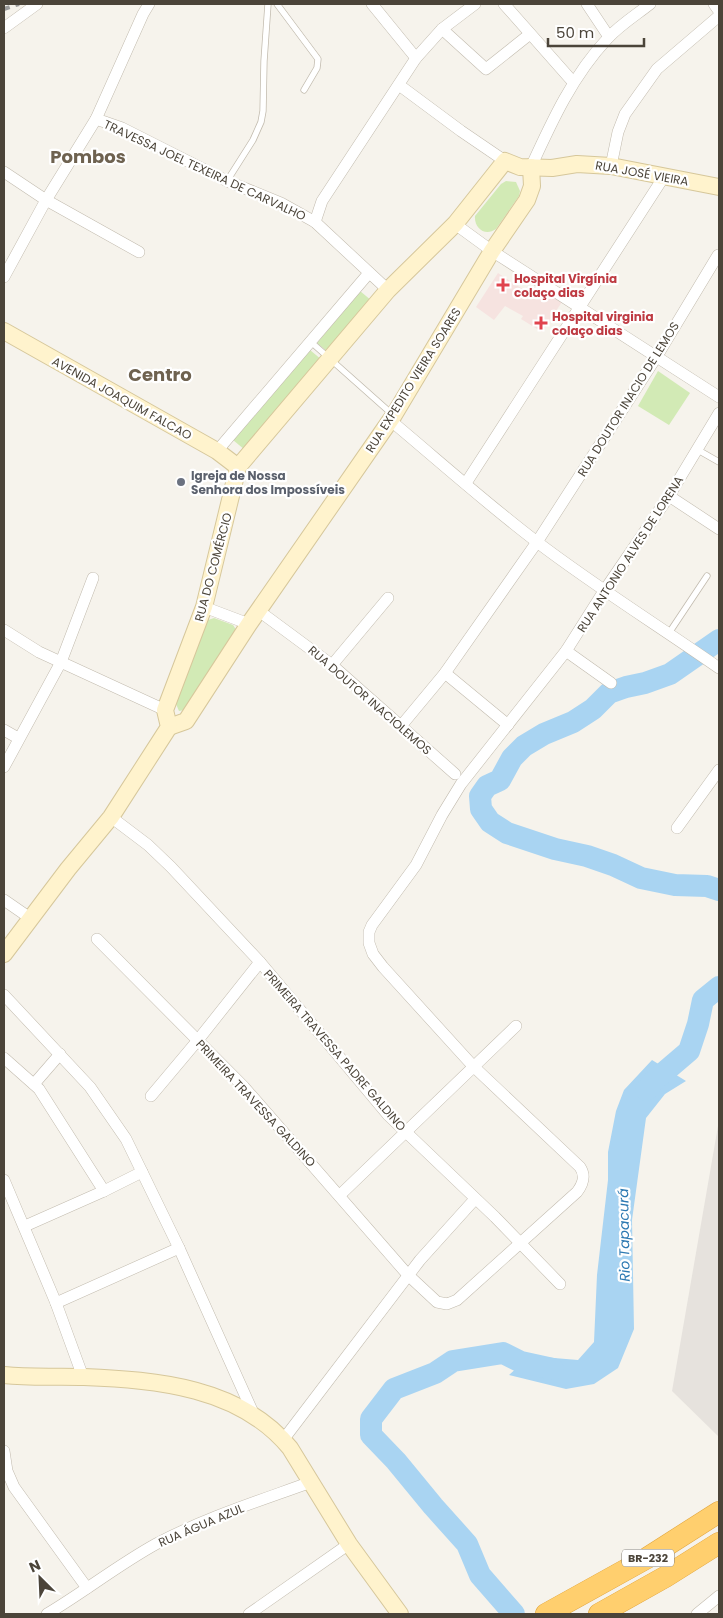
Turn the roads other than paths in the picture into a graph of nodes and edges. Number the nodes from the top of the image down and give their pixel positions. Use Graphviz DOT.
graph roads {
  1 [pos="19,4"];
  2 [pos="37,4"];
  3 [pos="149,4"];
  4 [pos="268,4"];
  5 [pos="277,4"];
  6 [pos="372,4"];
  7 [pos="474,4"];
  8 [pos="504,4"];
  9 [pos="587,4"];
  10 [pos="650,4"];
  11 [pos="714,4"];
  12 [pos="719,11"];
  13 [pos="20,16"];
  14 [pos="719,16"];
  15 [pos="4,28"];
  16 [pos="442,29"];
  17 [pos="530,34"];
  18 [pos="609,38"];
  19 [pos="416,58"];
  20 [pos="573,82"];
  21 [pos="399,85"];
  22 [pos="304,90"];
  23 [pos="96,119"];
  24 [pos="505,161"];
  25 [pos="611,166"];
  26 [pos="531,167"];
  27 [pos="4,172"];
  28 [pos="664,175"];
  29 [pos="227,181"];
  30 [pos="719,186"];
  31 [pos="46,200"];
  32 [pos="314,222"];
  33 [pos="455,224"];
  34 [pos="492,251"];
  35 [pos="139,252"];
  36 [pos="718,255"];
  37 [pos="369,273"];
  38 [pos="4,277"];
  39 [pos="388,290"];
  40 [pos="580,309"];
  41 [pos="4,331"];
  42 [pos="311,342"];
  43 [pos="656,356"];
  44 [pos="330,359"];
  45 [pos="719,397"];
  46 [pos="719,413"];
  47 [pos="392,418"];
  48 [pos="698,450"];
  49 [pos="217,451"];
  50 [pos="719,462"];
  51 [pos="238,467"];
  52 [pos="466,483"];
  53 [pos="669,496"];
  54 [pos="719,529"];
  55 [pos="537,542"];
  56 [pos="707,576"];
  57 [pos="93,578"];
  58 [pos="604,591"];
  59 [pos="388,598"];
  60 [pos="204,607"];
  61 [pos="259,610"];
  62 [pos="249,624"];
  63 [pos="4,630"];
  64 [pos="669,633"];
  65 [pos="566,651"];
  66 [pos="60,662"];
  67 [pos="332,665"];
  68 [pos="719,668"];
  69 [pos="445,673"];
  70 [pos="611,683"];
  71 [pos="165,710"];
  72 [pos="401,726"];
  73 [pos="508,726"];
  74 [pos="169,727"];
  75 [pos="4,730"];
  76 [pos="18,738"];
  77 [pos="4,767"];
  78 [pos="719,770"];
  79 [pos="455,774"];
  80 [pos="111,817"];
  81 [pos="677,828"];
  82 [pos="4,900"];
  83 [pos="30,918"];
  84 [pos="97,939"];
  85 [pos="4,954"];
  86 [pos="260,962"];
  87 [pos="4,995"];
  88 [pos="516,1026"];
  89 [pos="198,1040"];
  90 [pos="60,1054"];
  91 [pos="4,1058"];
  92 [pos="473,1066"];
  93 [pos="34,1084"];
  94 [pos="151,1096"];
  95 [pos="405,1132"];
  96 [pos="142,1172"];
  97 [pos="4,1180"];
  98 [pos="104,1191"];
  99 [pos="340,1195"];
  100 [pos="475,1199"];
  101 [pos="25,1226"];
  102 [pos="520,1243"];
  103 [pos="179,1248"];
  104 [pos="408,1275"];
  105 [pos="560,1284"];
  106 [pos="56,1304"];
  107 [pos="4,1375"];
  108 [pos="83,1377"];
  109 [pos="254,1415"];
  110 [pos="283,1440"];
  111 [pos="4,1451"];
  112 [pos="311,1482"];
  113 [pos="719,1512"];
  114 [pos="719,1543"];
  115 [pos="349,1544"];
  116 [pos="87,1588"];
  117 [pos="719,1596"];
  118 [pos="610,1612"];
  119 [pos="47,1614"];
  120 [pos="249,1614"];
  121 [pos="400,1614"];
  122 [pos="546,1614"];
  123 [pos="697,1614"];
  1 -- 13 [label="street"];
  2 -- 13 [label="street"];
  3 -- 23 [label="street"];
  4 -- 29 [label="lane"];
  5 -- 22 [label="lane"];
  6 -- 19 [label="street"];
  7 -- 16 [label="street"];
  8 -- 17 [label="street"];
  9 -- 18 [label="street"];
  10 -- 18 [label="street"];
  11 -- 12 [label="street"];
  13 -- 15 [label="street"];
  14 -- 25 [label="street"];
  16 -- 17 [label="street"];
  16 -- 19 [label="street"];
  17 -- 20 [label="street"];
  18 -- 20 [label="street"];
  19 -- 21 [label="street"];
  20 -- 26 [label="street"];
  21 -- 24 [label="street"];
  21 -- 32 [label="street"];
  23 -- 29 [label="street, TRAVESSA JOEL TEXEIRA DE CARVALHO"];
  23 -- 31 [label="street"];
  24 -- 26 [label="main road, RUA JOSÉ VIEIRA"];
  24 -- 33 [label="main road, RUA DO COMÉRCIO"];
  25 -- 26 [label="main road, RUA JOSÉ VIEIRA"];
  25 -- 28 [label="main road, RUA JOSÉ VIEIRA"];
  26 -- 34 [label="main road, RUA EXPEDITO VIEIRA SOARES"];
  27 -- 31 [label="street"];
  28 -- 30 [label="main road, RUA JOSÉ VIEIRA"];
  28 -- 40 [label="street"];
  29 -- 32 [label="street, TRAVESSA JOEL TEXEIRA DE CARVALHO"];
  31 -- 35 [label="street"];
  31 -- 38 [label="street"];
  32 -- 37 [label="street, TRAVESSA JOEL TEXEIRA DE CARVALHO"];
  33 -- 34 [label="street"];
  33 -- 39 [label="main road, RUA DO COMÉRCIO"];
  34 -- 40 [label="street"];
  34 -- 47 [label="main road, RUA EXPEDITO VIEIRA SOARES"];
  36 -- 43 [label="street, RUA DOUTOR INACIO DE LEMOS"];
  37 -- 39 [label="street, TRAVESSA JOEL TEXEIRA DE CARVALHO"];
  37 -- 42 [label="street"];
  39 -- 44 [label="main road, RUA DO COMÉRCIO"];
  40 -- 43 [label="street"];
  40 -- 52 [label="street"];
  41 -- 49 [label="main road, AVENIDA JOAQUIM FALCAO"];
  42 -- 44 [label="lane"];
  42 -- 49 [label="street"];
  43 -- 45 [label="street"];
  43 -- 55 [label="street, RUA DOUTOR INACIO DE LEMOS"];
  44 -- 47 [label="lane"];
  44 -- 51 [label="main road, RUA DO COMÉRCIO"];
  46 -- 48 [label="street, RUA ANTONIO ALVES DE LORENA"];
  47 -- 52 [label="street"];
  47 -- 61 [label="main road, RUA EXPEDITO VIEIRA SOARES"];
  48 -- 50 [label="lane"];
  48 -- 53 [label="street, RUA ANTONIO ALVES DE LORENA"];
  49 -- 51 [label="main road, AVENIDA JOAQUIM FALCAO"];
  51 -- 60 [label="main road, RUA DO COMÉRCIO"];
  52 -- 55 [label="street"];
  53 -- 54 [label="street"];
  53 -- 58 [label="street, RUA ANTONIO ALVES DE LORENA"];
  55 -- 58 [label="street"];
  55 -- 69 [label="street, RUA DOUTOR INACIO DE LEMOS"];
  56 -- 64 [label="lane"];
  57 -- 66 [label="street"];
  58 -- 64 [label="street"];
  58 -- 65 [label="street, RUA ANTONIO ALVES DE LORENA"];
  59 -- 67 [label="street"];
  60 -- 62 [label="street"];
  60 -- 71 [label="main road, RUA DO COMÉRCIO"];
  61 -- 62 [label="main road, RUA EXPEDITO VIEIRA SOARES"];
  61 -- 67 [label="street, RUA DOUTOR INACIOLEMOS"];
  62 -- 74 [label="main road, RUA EXPEDITO VIEIRA SOARES"];
  63 -- 66 [label="street"];
  64 -- 68 [label="street"];
  65 -- 70 [label="street"];
  65 -- 73 [label="street, RUA ANTONIO ALVES DE LORENA"];
  66 -- 71 [label="street"];
  66 -- 76 [label="street"];
  67 -- 72 [label="street, RUA DOUTOR INACIOLEMOS"];
  69 -- 72 [label="street, RUA DOUTOR INACIO DE LEMOS"];
  69 -- 73 [label="street"];
  71 -- 74 [label="main road"];
  72 -- 79 [label="street, RUA DOUTOR INACIOLEMOS"];
  73 -- 92 [label="street"];
  74 -- 80 [label="main road"];
  75 -- 76 [label="street"];
  76 -- 77 [label="street"];
  78 -- 81 [label="street"];
  80 -- 83 [label="main road"];
  80 -- 86 [label="street, PRIMEIRA TRAVESSA PADRE GALDINO"];
  82 -- 83 [label="street"];
  83 -- 85 [label="main road"];
  84 -- 89 [label="street, PRIMEIRA TRAVESSA GALDINO"];
  86 -- 89 [label="street"];
  86 -- 95 [label="street, PRIMEIRA TRAVESSA PADRE GALDINO"];
  87 -- 90 [label="street"];
  88 -- 92 [label="street"];
  89 -- 94 [label="street"];
  89 -- 99 [label="street, PRIMEIRA TRAVESSA GALDINO"];
  90 -- 93 [label="street"];
  90 -- 96 [label="street"];
  91 -- 93 [label="street"];
  92 -- 95 [label="street"];
  92 -- 102 [label="street, PRIMEIRA TRAVESSA GALDINO"];
  93 -- 98 [label="street"];
  95 -- 99 [label="street"];
  95 -- 100 [label="street, PRIMEIRA TRAVESSA PADRE GALDINO"];
  96 -- 98 [label="street"];
  96 -- 103 [label="street"];
  97 -- 101 [label="street"];
  98 -- 101 [label="street"];
  99 -- 104 [label="street, PRIMEIRA TRAVESSA GALDINO"];
  100 -- 102 [label="street, PRIMEIRA TRAVESSA PADRE GALDINO"];
  100 -- 104 [label="street"];
  101 -- 106 [label="street"];
  102 -- 104 [label="street, PRIMEIRA TRAVESSA GALDINO"];
  102 -- 105 [label="street, PRIMEIRA TRAVESSA PADRE GALDINO"];
  103 -- 106 [label="street"];
  103 -- 109 [label="street"];
  104 -- 110 [label="street"];
  106 -- 108 [label="street"];
  107 -- 108 [label="main road"];
  108 -- 109 [label="main road"];
  109 -- 110 [label="main road"];
  110 -- 112 [label="main road"];
  111 -- 116 [label="street"];
  112 -- 115 [label="main road"];
  112 -- 116 [label="street, RUA ÁGUA AZUL"];
  113 -- 122 [label="highway, BR-232"];
  114 -- 118 [label="highway, BR-232"];
  115 -- 120 [label="street"];
  115 -- 121 [label="main road"];
  116 -- 119 [label="street, RUA ÁGUA AZUL"];
  117 -- 123 [label="street"];
}
